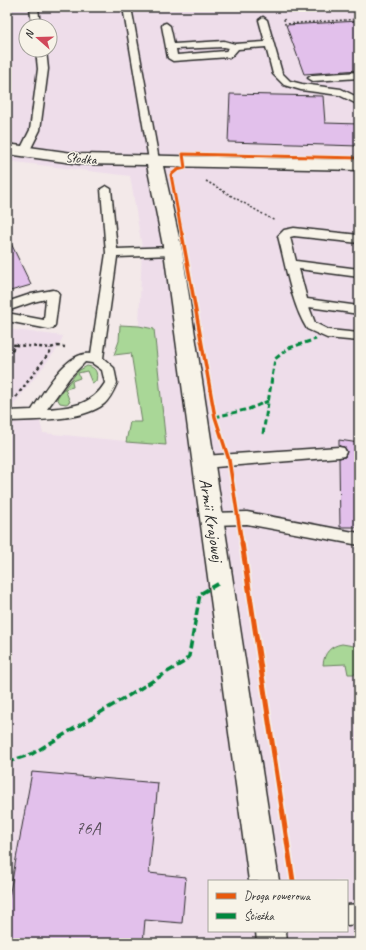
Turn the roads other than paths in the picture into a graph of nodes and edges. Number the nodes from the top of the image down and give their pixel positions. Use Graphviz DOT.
graph roads {
  1 [pos="34,7"];
  2 [pos="127,7"];
  3 [pos="35,18"];
  4 [pos="263,20"];
  5 [pos="166,26"];
  6 [pos="269,44"];
  7 [pos="42,58"];
  8 [pos="359,75"];
  9 [pos="313,78"];
  10 [pos="359,102"];
  11 [pos="7,149"];
  12 [pos="24,152"];
  13 [pos="154,160"];
  14 [pos="359,165"];
  15 [pos="106,189"];
  16 [pos="359,239"];
  17 [pos="173,251"];
  18 [pos="112,253"];
  19 [pos="291,264"];
  20 [pos="359,273"];
  21 [pos="302,302"];
  22 [pos="7,307"];
  23 [pos="359,310"];
  24 [pos="7,317"];
  25 [pos="359,337"];
  26 [pos="97,359"];
  27 [pos="36,414"];
  28 [pos="7,416"];
  29 [pos="339,452"];
  30 [pos="203,462"];
  31 [pos="212,519"];
  32 [pos="359,539"];
  33 [pos="264,880"];
  34 [pos="359,914"];
  35 [pos="348,915"];
  36 [pos="271,932"];
  37 [pos="272,943"];
  1 -- 3 [label="lane"];
  2 -- 13 [label="lane"];
  4 -- 6 [label="lane"];
  5 -- 6 [label="lane"];
  6 -- 10 [label="lane"];
  7 -- 12 [label="lane"];
  8 -- 9 [label="lane"];
  11 -- 12 [label="street, Słodka"];
  12 -- 13 [label="street, Słodka"];
  13 -- 14 [label="street, Słodka"];
  13 -- 17 [label="street, Armii Krajowej"];
  15 -- 18 [label="lane"];
  16 -- 19 [label="lane"];
  17 -- 18 [label="lane"];
  17 -- 30 [label="street, Armii Krajowej"];
  18 -- 26 [label="lane"];
  19 -- 20 [label="lane"];
  19 -- 21 [label="lane"];
  21 -- 23 [label="lane"];
  21 -- 25 [label="lane"];
  22 -- 24 [label="lane"];
  26 -- 27 [label="lane"];
  26 -- 27 [label="lane"];
  27 -- 28 [label="lane"];
  29 -- 30 [label="lane"];
  30 -- 31 [label="street, Armii Krajowej"];
  31 -- 32 [label="lane"];
  31 -- 33 [label="street, Armii Krajowej"];
  34 -- 35 [label="lane"];
  36 -- 37 [label="street"];
}
